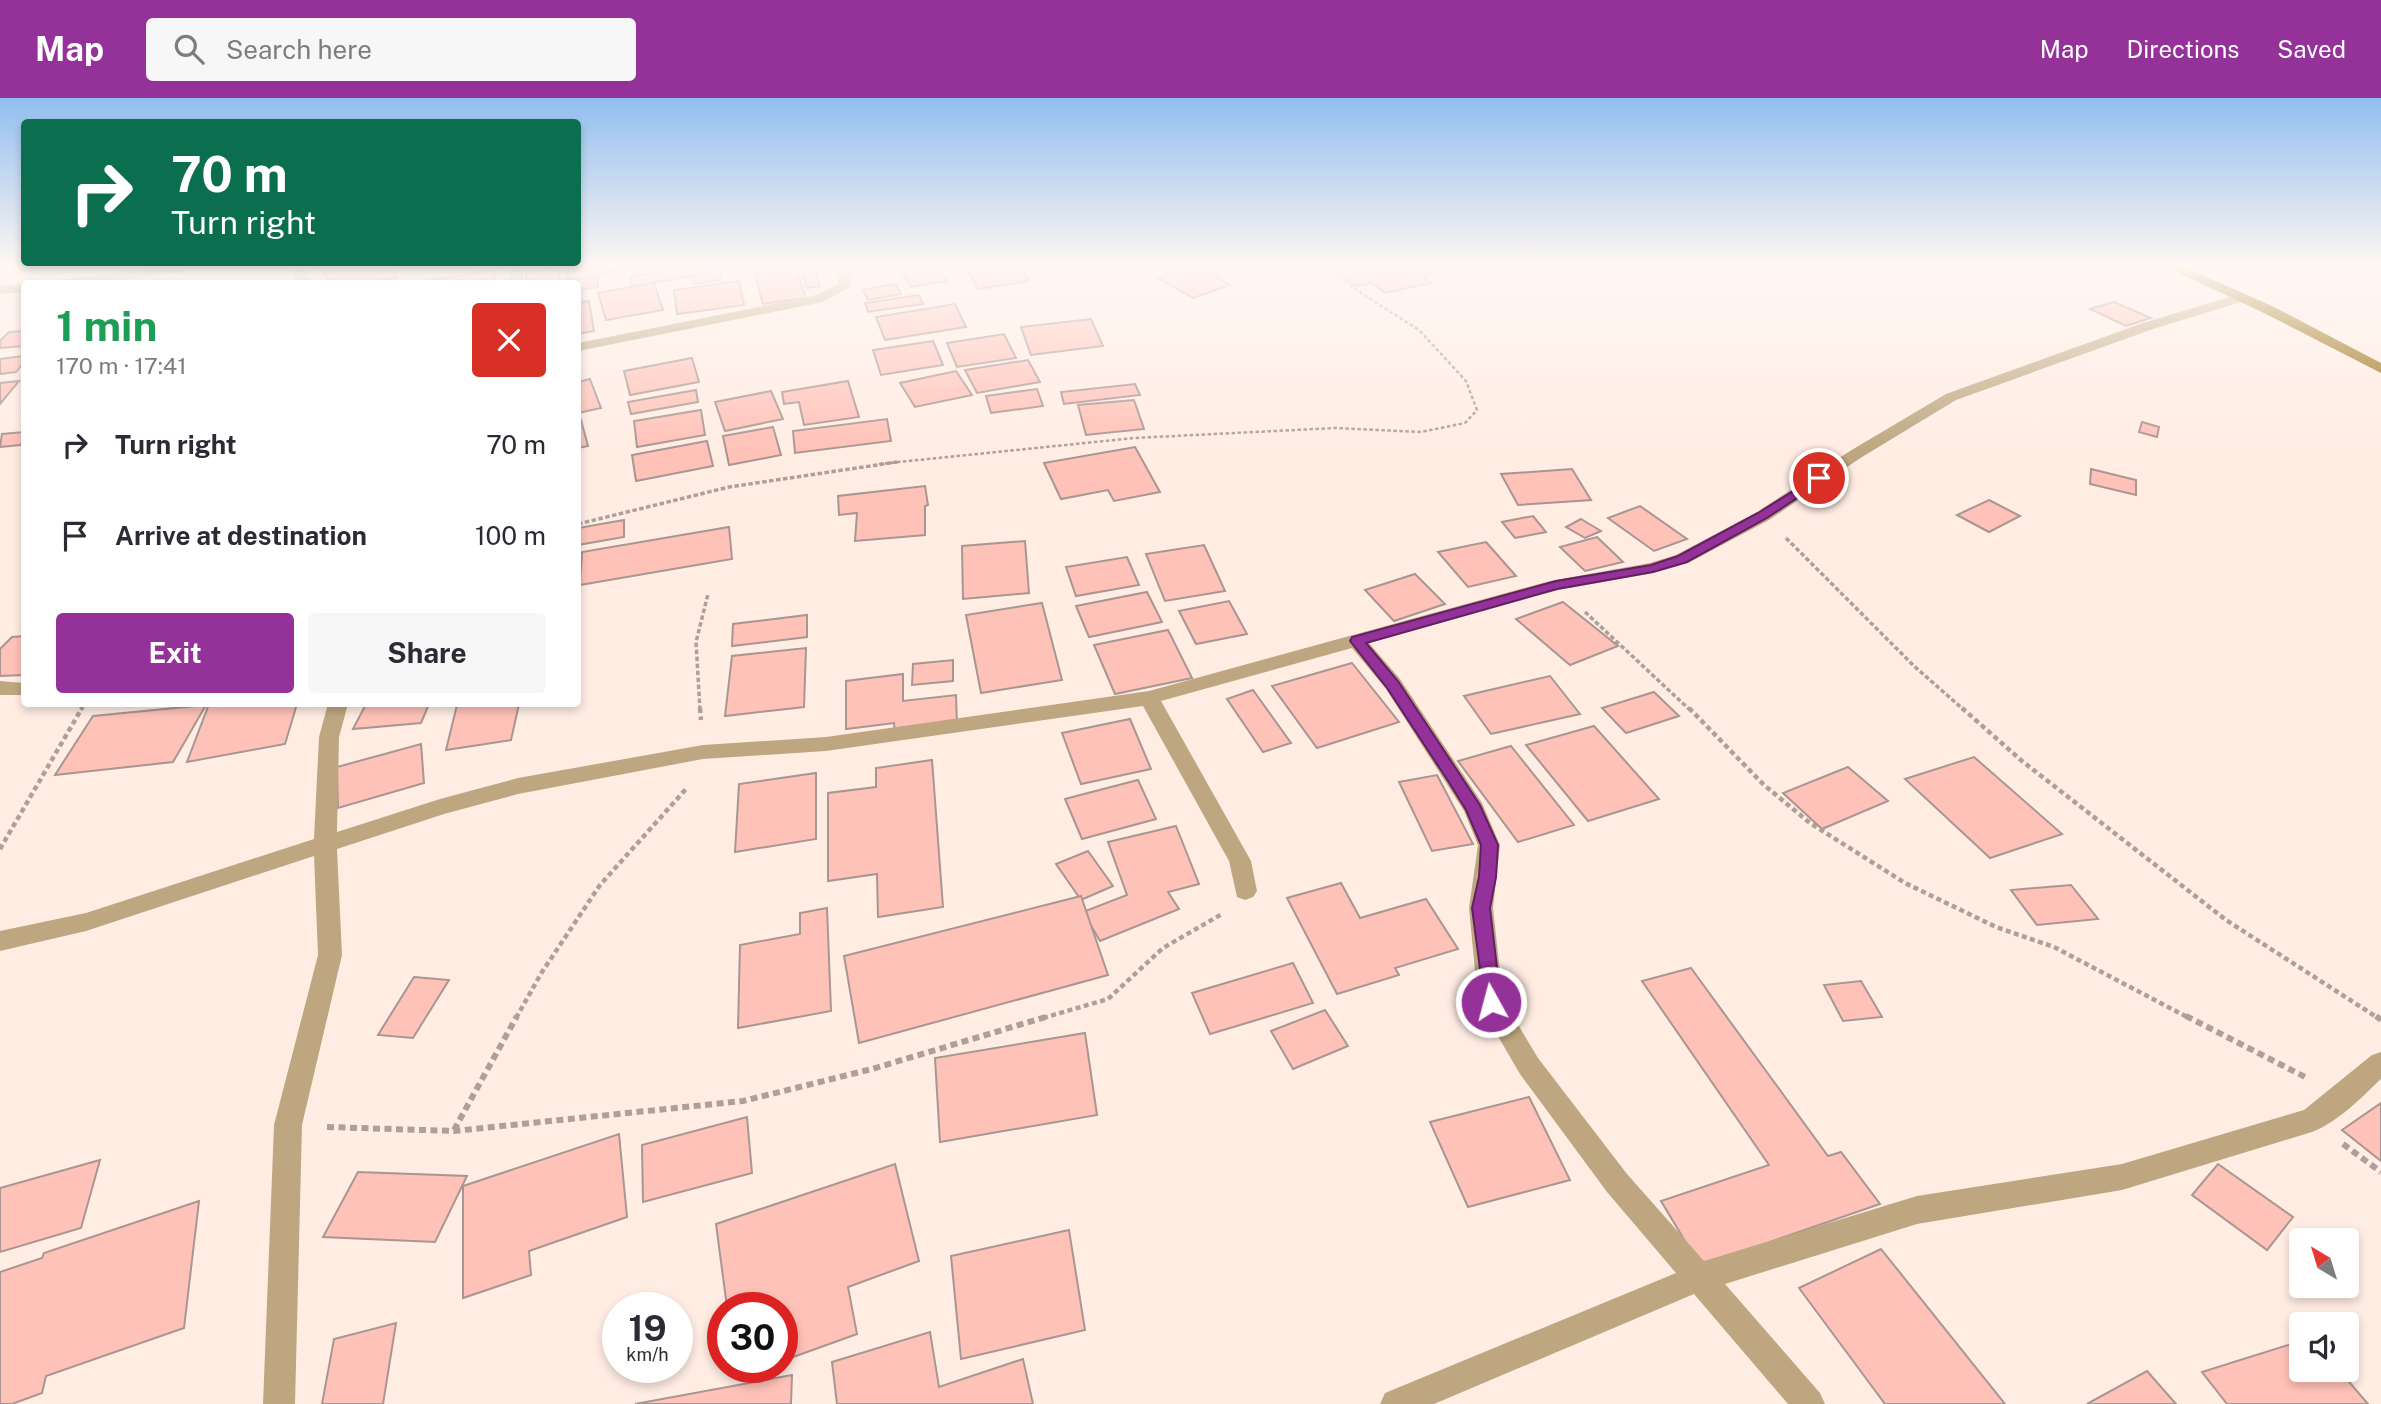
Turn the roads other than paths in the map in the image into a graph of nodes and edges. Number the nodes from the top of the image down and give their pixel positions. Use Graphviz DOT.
graph roads {
  1 [pos="675,327"];
  2 [pos="2145,327"];
  3 [pos="2297,327"];
  4 [pos="581,345"];
  5 [pos="2381,369"];
  6 [pos="1357,641"];
  7 [pos="0,688"];
  8 [pos="21,689"];
  9 [pos="1149,698"];
  10 [pos="337,707"];
  11 [pos="325,844"];
  12 [pos="1245,891"];
  13 [pos="0,941"];
  14 [pos="2381,1063"];
  15 [pos="1698,1278"];
  16 [pos="279,1404"];
  17 [pos="1396,1404"];
  18 [pos="1809,1404"];
  1 -- 4 [label="street"];
  2 -- 6 [label="street"];
  3 -- 5 [label="main road"];
  6 -- 9 [label="street"];
  6 -- 15 [label="street"];
  7 -- 8 [label="street"];
  9 -- 11 [label="street"];
  9 -- 12 [label="street"];
  10 -- 11 [label="street"];
  11 -- 13 [label="street"];
  11 -- 16 [label="street"];
  14 -- 15 [label="street"];
  15 -- 17 [label="street"];
  15 -- 18 [label="street"];
}
